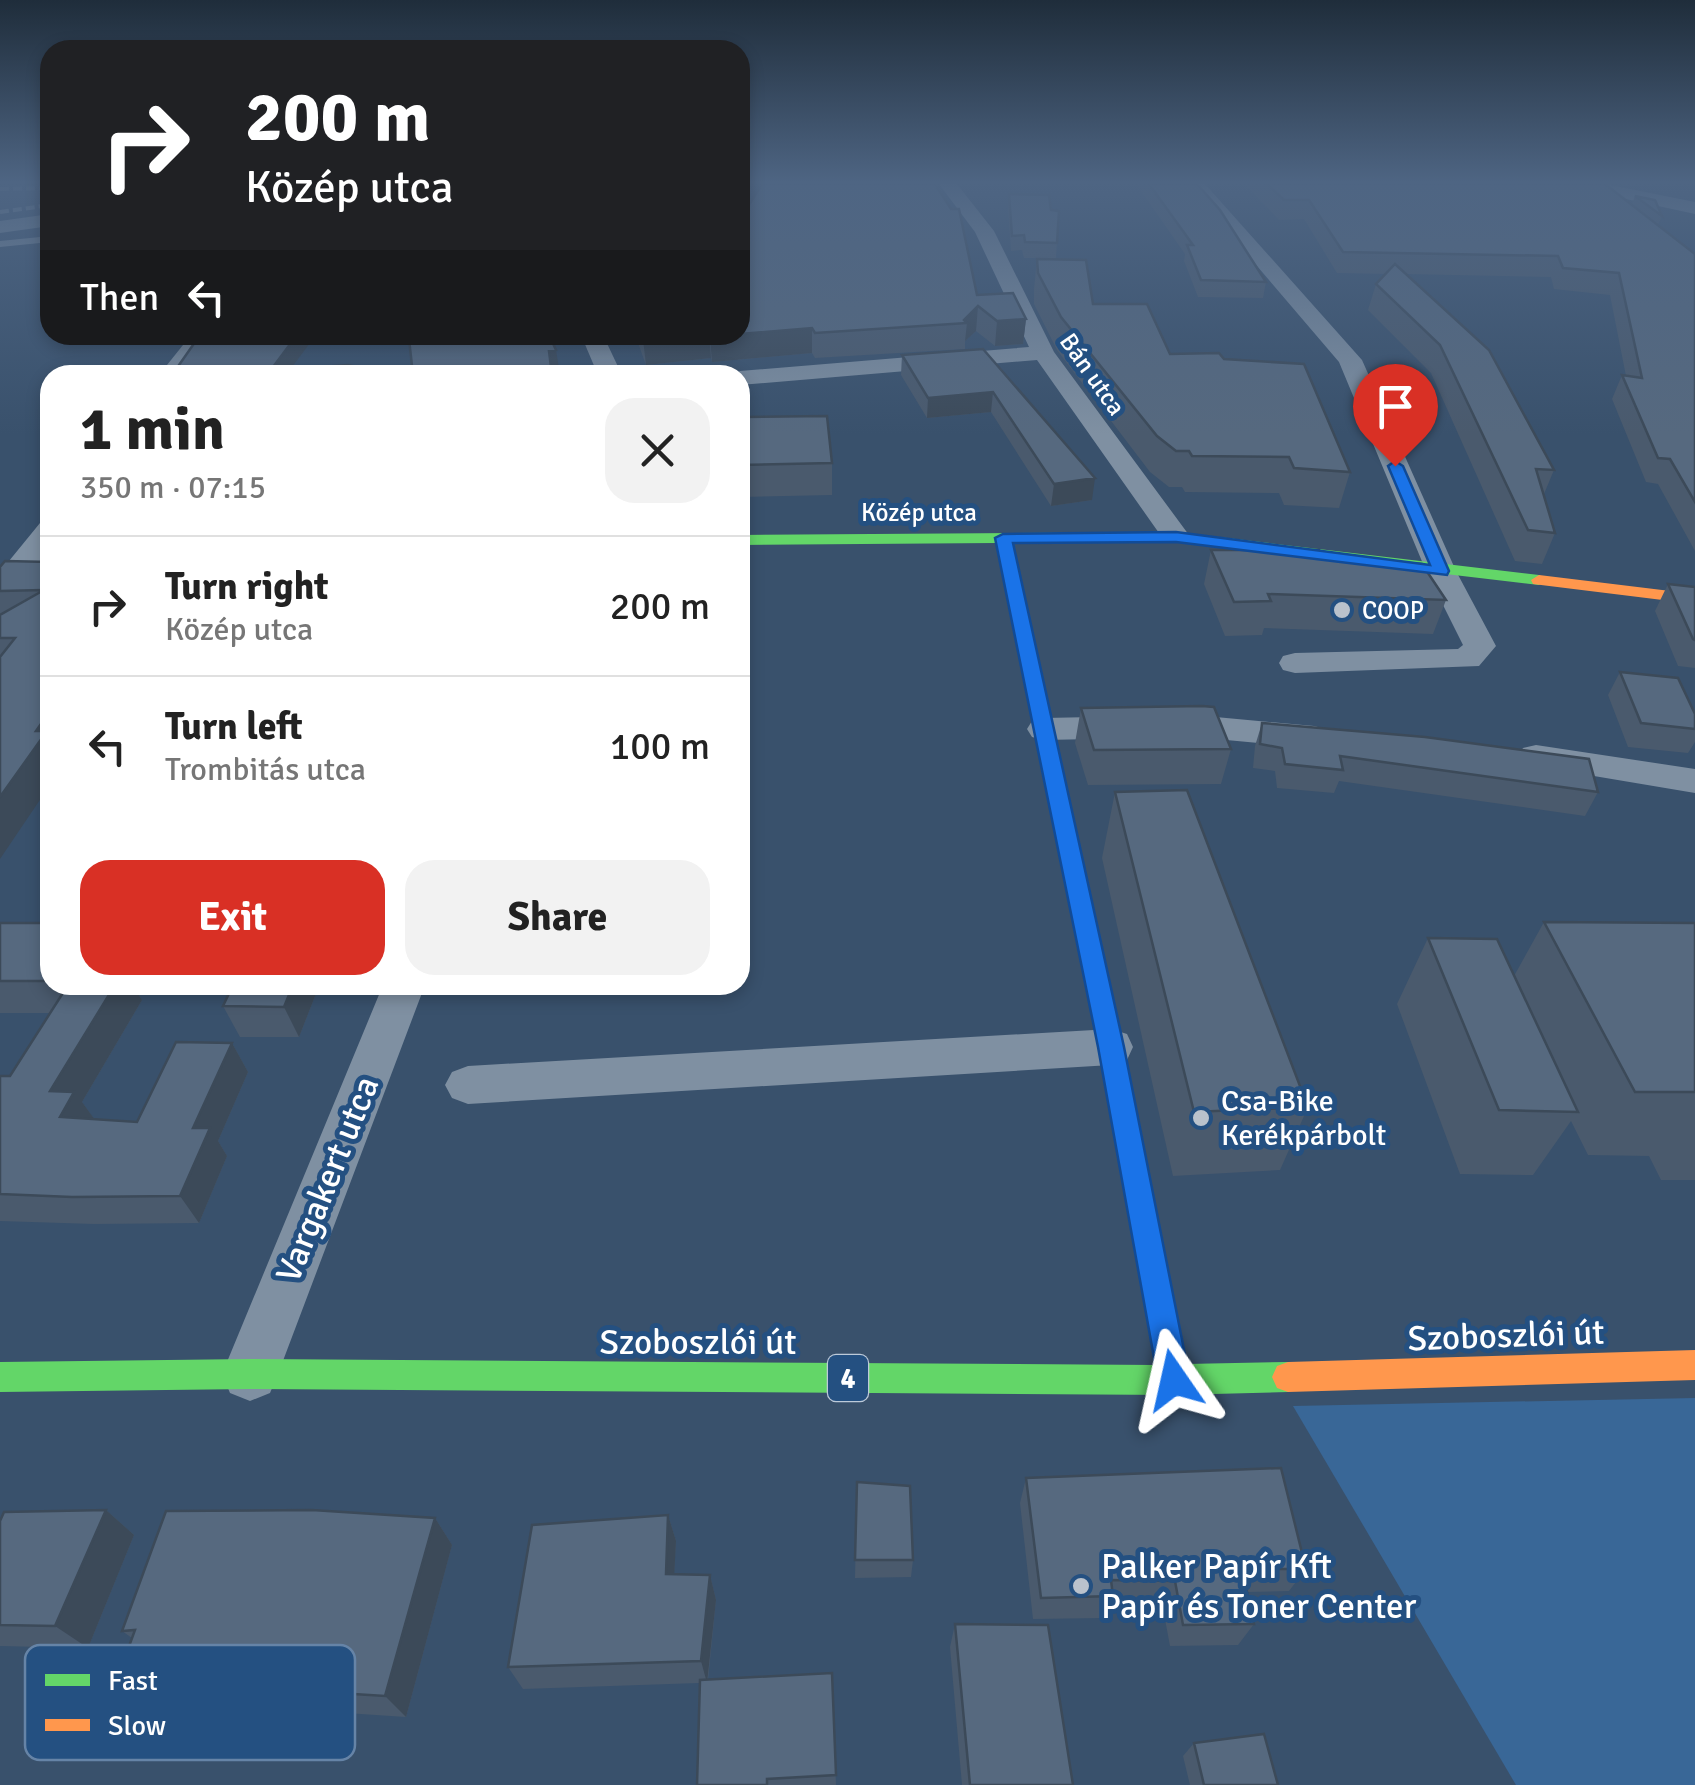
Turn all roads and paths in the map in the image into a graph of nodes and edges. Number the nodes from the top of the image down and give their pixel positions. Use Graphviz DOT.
graph roads {
  1 [pos="1002,267"];
  2 [pos="1269,267"];
  3 [pos="195,345"];
  4 [pos="1043,353"];
  5 [pos="179,365"];
  6 [pos="750,377"];
  7 [pos="1176,537"];
  8 [pos="1003,538"];
  9 [pos="750,540"];
  10 [pos="40,542"];
  11 [pos="1441,571"];
  12 [pos="0,592"];
  13 [pos="1695,599"];
  14 [pos="1295,662"];
  15 [pos="1044,729"];
  16 [pos="1351,740"];
  17 [pos="1509,754"];
  18 [pos="1695,781"];
  19 [pos="400,995"];
  20 [pos="1111,1047"];
  21 [pos="468,1085"];
  22 [pos="1695,1365"];
  23 [pos="250,1374"];
  24 [pos="0,1376"];
  25 [pos="1174,1380"];
  1 -- 4 [label="street, Bán utca"];
  2 -- 11 [label="street"];
  3 -- 5 [label="street"];
  4 -- 6 [label="street"];
  4 -- 7 [label="street, Bán utca"];
  7 -- 8 [label="street, Közép utca"];
  7 -- 11 [label="street, Közép utca"];
  8 -- 9 [label="street, Közép utca"];
  8 -- 15 [label="street"];
  10 -- 12 [label="street"];
  11 -- 13 [label="street, Közép utca"];
  11 -- 14 [label="street"];
  15 -- 16 [label="street"];
  15 -- 20 [label="street"];
  17 -- 18 [label="street"];
  19 -- 23 [label="street, Vargakert utca"];
  20 -- 21 [label="street"];
  20 -- 25 [label="street"];
  22 -- 25 [label="street, Szoboszlói út / 4"];
  23 -- 24 [label="street, Szoboszlói út / 4"];
  23 -- 25 [label="street, Szoboszlói út / 4"];
}
